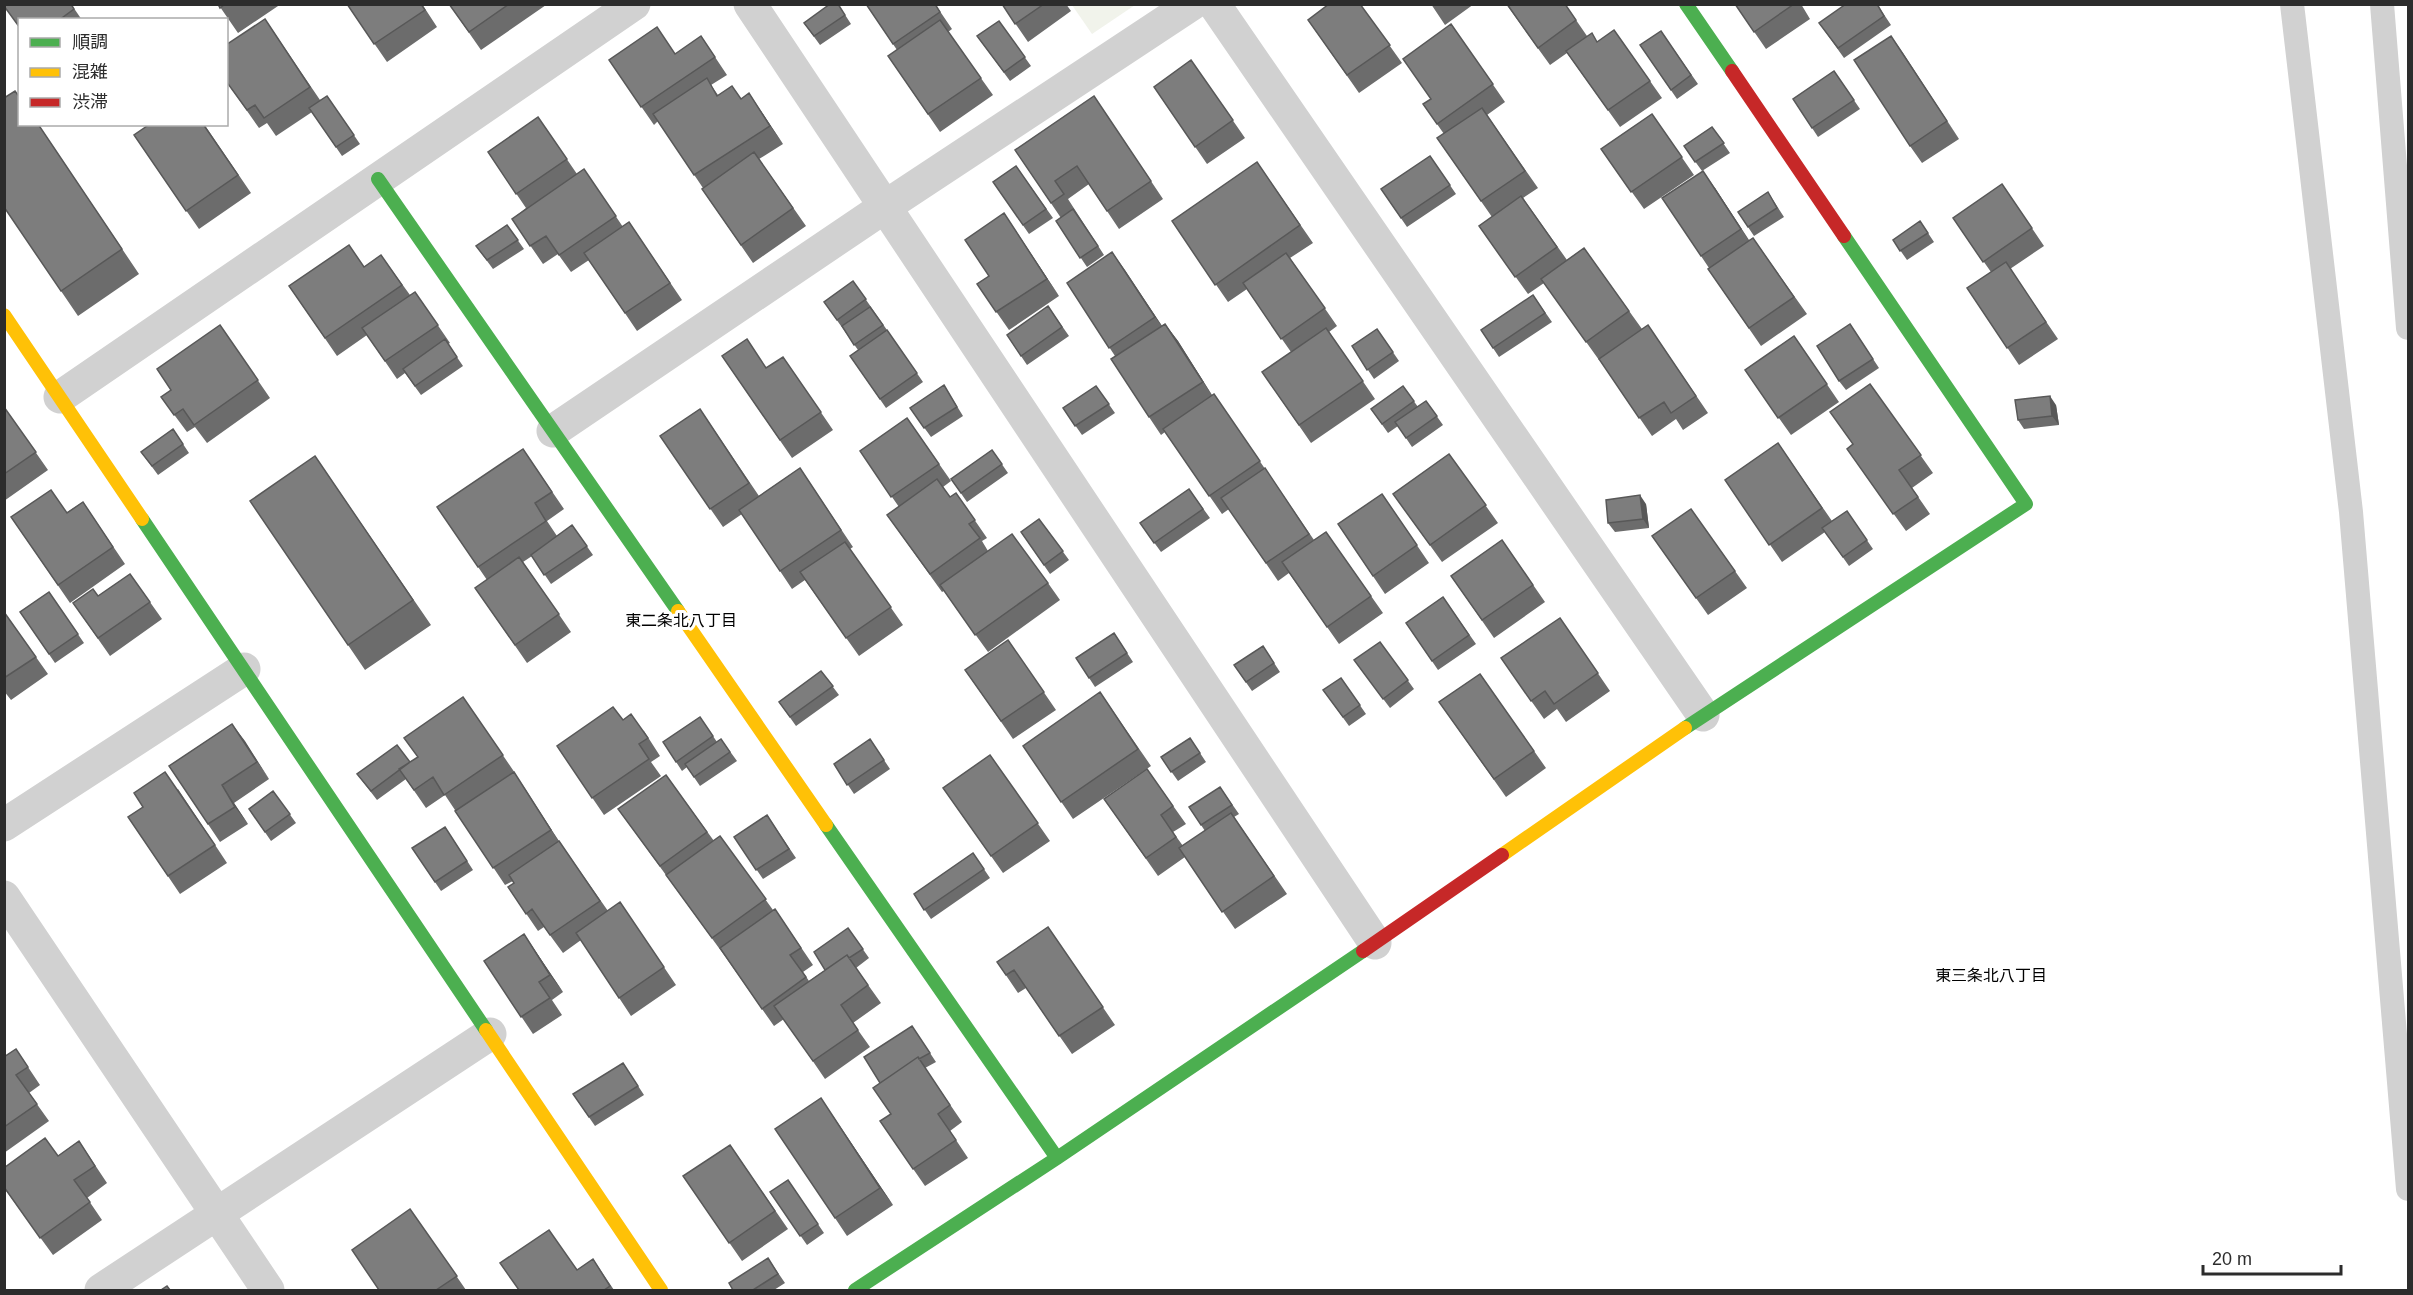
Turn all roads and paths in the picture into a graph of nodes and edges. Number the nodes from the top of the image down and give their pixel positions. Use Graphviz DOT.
graph roads {
  1 [pos="634,4"];
  2 [pos="750,4"];
  3 [pos="1192,4"];
  4 [pos="1214,4"];
  5 [pos="1686,4"];
  6 [pos="2292,4"];
  7 [pos="2382,4"];
  8 [pos="378,179"];
  9 [pos="886,206"];
  10 [pos="4,315"];
  11 [pos="2409,328"];
  12 [pos="60,397"];
  13 [pos="553,431"];
  14 [pos="244,669"];
  15 [pos="1703,715"];
  16 [pos="4,825"];
  17 [pos="4,897"];
  18 [pos="1375,943"];
  19 [pos="490,1034"];
  20 [pos="1057,1158"];
  21 [pos="2409,1189"];
  22 [pos="217,1213"];
  23 [pos="101,1290"];
  24 [pos="268,1290"];
  25 [pos="661,1290"];
  26 [pos="855,1290"];
  1 -- 8 [label="street"];
  2 -- 9 [label="street"];
  3 -- 9 [label="street"];
  4 -- 15 [label="street"];
  5 -- 15 [label="street"];
  6 -- 21 [label="lane"];
  7 -- 11 [label="lane"];
  8 -- 12 [label="street"];
  8 -- 13 [label="street"];
  9 -- 13 [label="street"];
  9 -- 18 [label="street"];
  10 -- 12 [label="street"];
  12 -- 14 [label="street"];
  13 -- 20 [label="street"];
  14 -- 16 [label="street"];
  14 -- 19 [label="street"];
  15 -- 18 [label="street"];
  17 -- 22 [label="street"];
  18 -- 20 [label="street"];
  19 -- 22 [label="street"];
  19 -- 25 [label="street"];
  20 -- 26 [label="street"];
  22 -- 23 [label="street"];
  22 -- 24 [label="street"];
}
